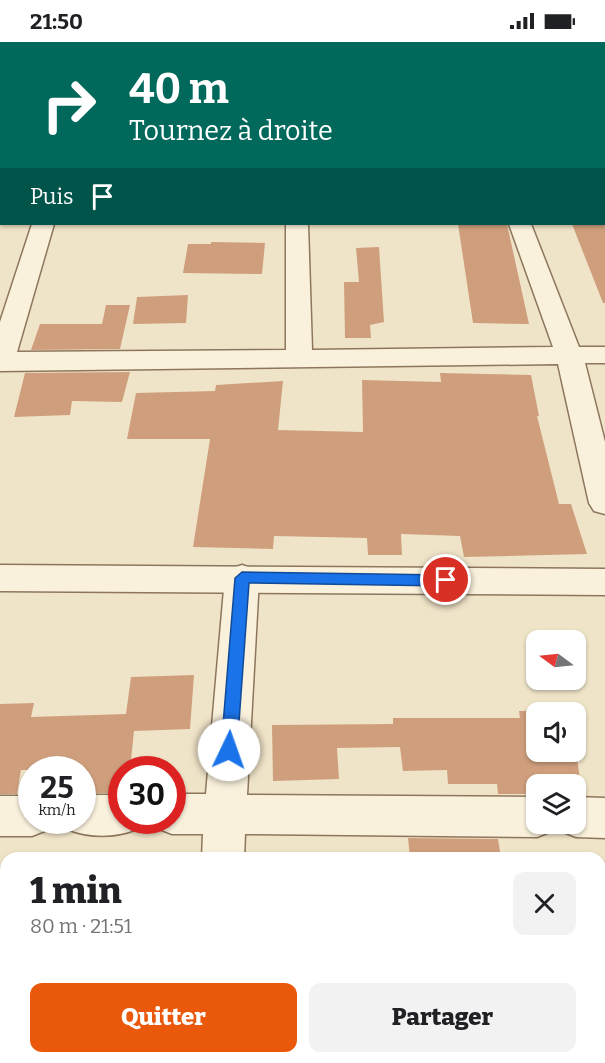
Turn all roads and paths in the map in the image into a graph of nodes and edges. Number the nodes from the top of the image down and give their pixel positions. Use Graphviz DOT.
graph roads {
  1 [pos="43,225"];
  2 [pos="297,225"];
  3 [pos="520,225"];
  4 [pos="569,355"];
  5 [pos="605,355"];
  6 [pos="299,359"];
  7 [pos="0,362"];
  8 [pos="605,503"];
  9 [pos="0,578"];
  10 [pos="242,578"];
  11 [pos="605,582"];
  12 [pos="186,814"];
  13 [pos="226,814"];
  14 [pos="0,816"];
  15 [pos="18,816"];
  16 [pos="526,817"];
  17 [pos="586,817"];
  18 [pos="605,818"];
  19 [pos="223,852"];
  1 -- 7 [label="street"];
  2 -- 6 [label="street"];
  3 -- 4 [label="street"];
  4 -- 5 [label="street"];
  4 -- 6 [label="street"];
  4 -- 8 [label="street"];
  6 -- 7 [label="street"];
  9 -- 10 [label="street"];
  10 -- 11 [label="street"];
  10 -- 13 [label="street"];
  12 -- 13 [label="street"];
  13 -- 16 [label="street"];
  13 -- 19 [label="street"];
  14 -- 15 [label="street"];
  17 -- 18 [label="street"];
}
